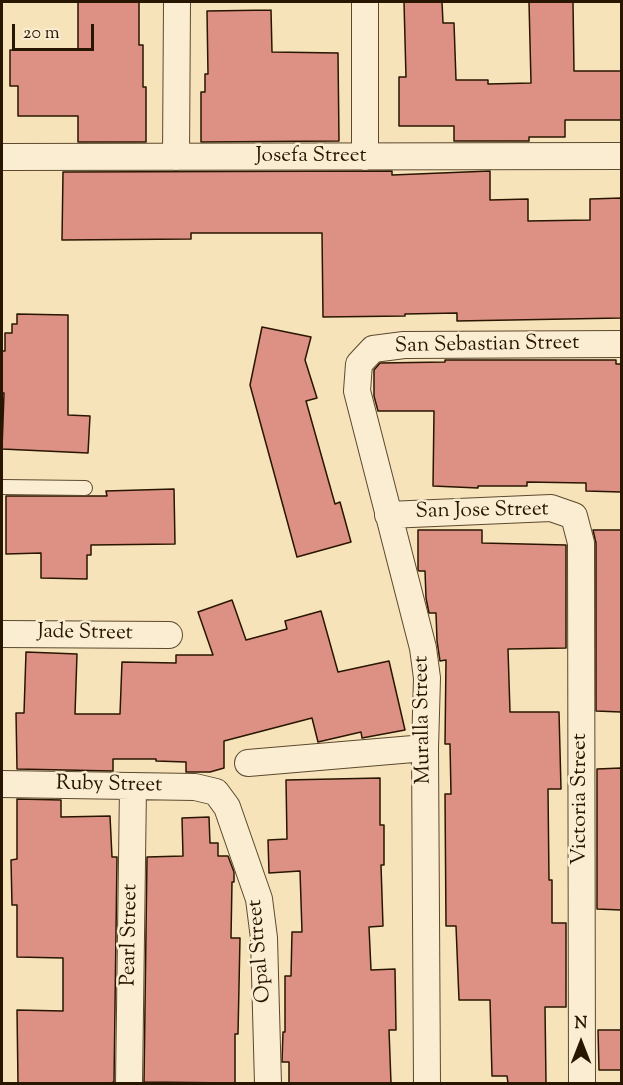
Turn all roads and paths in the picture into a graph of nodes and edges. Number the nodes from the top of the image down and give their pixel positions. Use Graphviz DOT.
graph roads {
  1 [pos="177,2"];
  2 [pos="365,2"];
  3 [pos="621,156"];
  4 [pos="2,157"];
  5 [pos="176,157"];
  6 [pos="365,157"];
  7 [pos="621,344"];
  8 [pos="359,364"];
  9 [pos="2,487"];
  10 [pos="86,488"];
  11 [pos="388,515"];
  12 [pos="574,516"];
  13 [pos="2,634"];
  14 [pos="169,635"];
  15 [pos="425,748"];
  16 [pos="248,763"];
  17 [pos="2,784"];
  18 [pos="133,786"];
  19 [pos="216,792"];
  20 [pos="129,1083"];
  21 [pos="268,1083"];
  22 [pos="427,1083"];
  23 [pos="582,1083"];
  1 -- 5 [label="street"];
  2 -- 6 [label="street"];
  3 -- 6 [label="street, Josefa Street"];
  4 -- 5 [label="street, Josefa Street"];
  5 -- 6 [label="street, Josefa Street"];
  7 -- 8 [label="street, San Sebastian Street"];
  8 -- 11 [label="street, Muralla Street"];
  9 -- 10 [label="lane"];
  11 -- 12 [label="street, San Jose Street"];
  11 -- 15 [label="street, Muralla Street"];
  12 -- 23 [label="street, Victoria Street"];
  13 -- 14 [label="street, Jade Street"];
  15 -- 16 [label="street"];
  15 -- 22 [label="street, Muralla Street"];
  17 -- 18 [label="street, Ruby Street"];
  18 -- 19 [label="street, Ruby Street"];
  18 -- 20 [label="street, Pearl Street"];
  19 -- 21 [label="street, Opal Street"];
}
